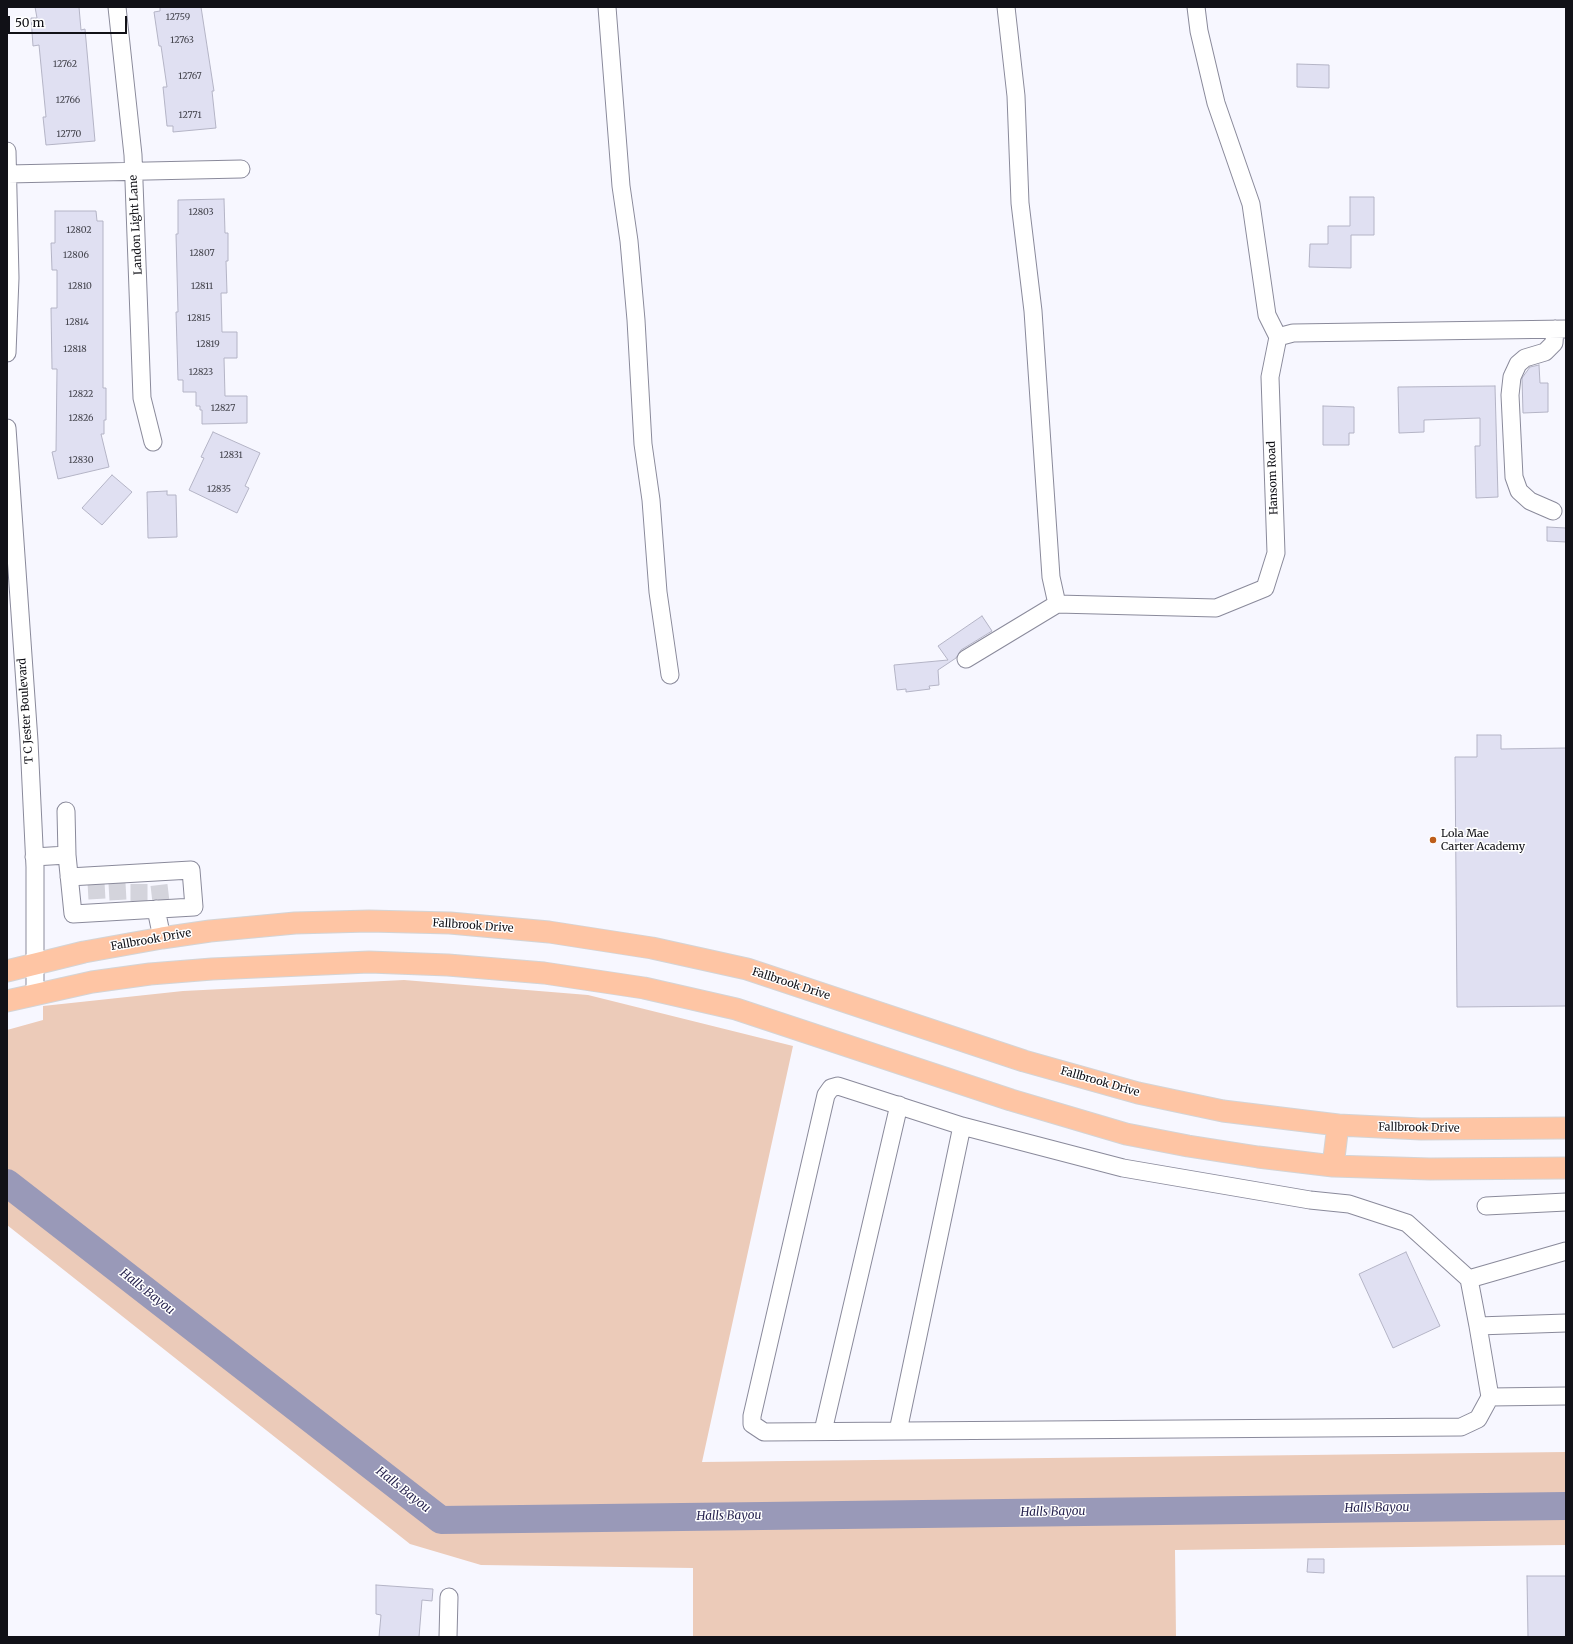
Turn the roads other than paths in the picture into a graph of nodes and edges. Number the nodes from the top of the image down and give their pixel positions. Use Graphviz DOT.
graph roads {
  1 [pos="118,7"];
  2 [pos="607,7"];
  3 [pos="1006,7"];
  4 [pos="1196,7"];
  5 [pos="241,169"];
  6 [pos="134,170"];
  7 [pos="8,171"];
  8 [pos="1561,329"];
  9 [pos="1285,335"];
  10 [pos="7,353"];
  11 [pos="7,428"];
  12 [pos="153,442"];
  13 [pos="9,491"];
  14 [pos="1553,511"];
  15 [pos="1056,604"];
  16 [pos="966,659"];
  17 [pos="670,675"];
  18 [pos="66,811"];
  19 [pos="67,855"];
  20 [pos="34,857"];
  21 [pos="69,877"];
  22 [pos="151,906"];
  23 [pos="162,938"];
  24 [pos="36,963"];
  25 [pos="7,971"];
  26 [pos="35,994"];
  27 [pos="7,1001"];
  28 [pos="899,1105"];
  29 [pos="1338,1125"];
  30 [pos="962,1126"];
  31 [pos="1566,1128"];
  32 [pos="1333,1166"];
  33 [pos="1566,1168"];
  34 [pos="1566,1202"];
  35 [pos="1486,1206"];
  36 [pos="1566,1251"];
  37 [pos="1469,1279"];
  38 [pos="1566,1323"];
  39 [pos="1478,1326"];
  40 [pos="1566,1396"];
  41 [pos="1490,1397"];
  42 [pos="898,1431"];
  43 [pos="822,1432"];
  44 [pos="449,1597"];
  45 [pos="448,1637"];
  1 -- 6 [label="street, Landon Light Lane"];
  2 -- 17 [label="street"];
  3 -- 15 [label="street"];
  4 -- 9 [label="street"];
  5 -- 6 [label="street"];
  6 -- 7 [label="street"];
  6 -- 12 [label="street, Landon Light Lane"];
  7 -- 10 [label="street"];
  8 -- 9 [label="street"];
  8 -- 14 [label="street"];
  9 -- 15 [label="street, Hansom Road"];
  11 -- 13 [label="street, T C Jester Boulevard"];
  13 -- 20 [label="street, T C Jester Boulevard"];
  15 -- 16 [label="street"];
  18 -- 19 [label="street"];
  19 -- 20 [label="street"];
  19 -- 21 [label="street"];
  20 -- 24 [label="street, T C Jester Boulevard"];
  21 -- 22 [label="street"];
  21 -- 22 [label="street"];
  22 -- 23 [label="street"];
  23 -- 24 [label="main road, Fallbrook Drive"];
  23 -- 29 [label="main road, Fallbrook Drive"];
  24 -- 25 [label="main road, Fallbrook Drive"];
  24 -- 26 [label="street, T C Jester Boulevard"];
  26 -- 27 [label="main road"];
  26 -- 32 [label="main road"];
  28 -- 30 [label="street"];
  28 -- 43 [label="street"];
  28 -- 43 [label="street"];
  29 -- 31 [label="main road, Fallbrook Drive"];
  29 -- 32 [label="main road"];
  30 -- 37 [label="street"];
  30 -- 42 [label="street"];
  32 -- 33 [label="main road"];
  34 -- 35 [label="street"];
  36 -- 37 [label="street"];
  37 -- 39 [label="street"];
  38 -- 39 [label="street"];
  39 -- 41 [label="street"];
  40 -- 41 [label="street"];
  41 -- 42 [label="street"];
  42 -- 43 [label="street"];
  44 -- 45 [label="street"];
}
